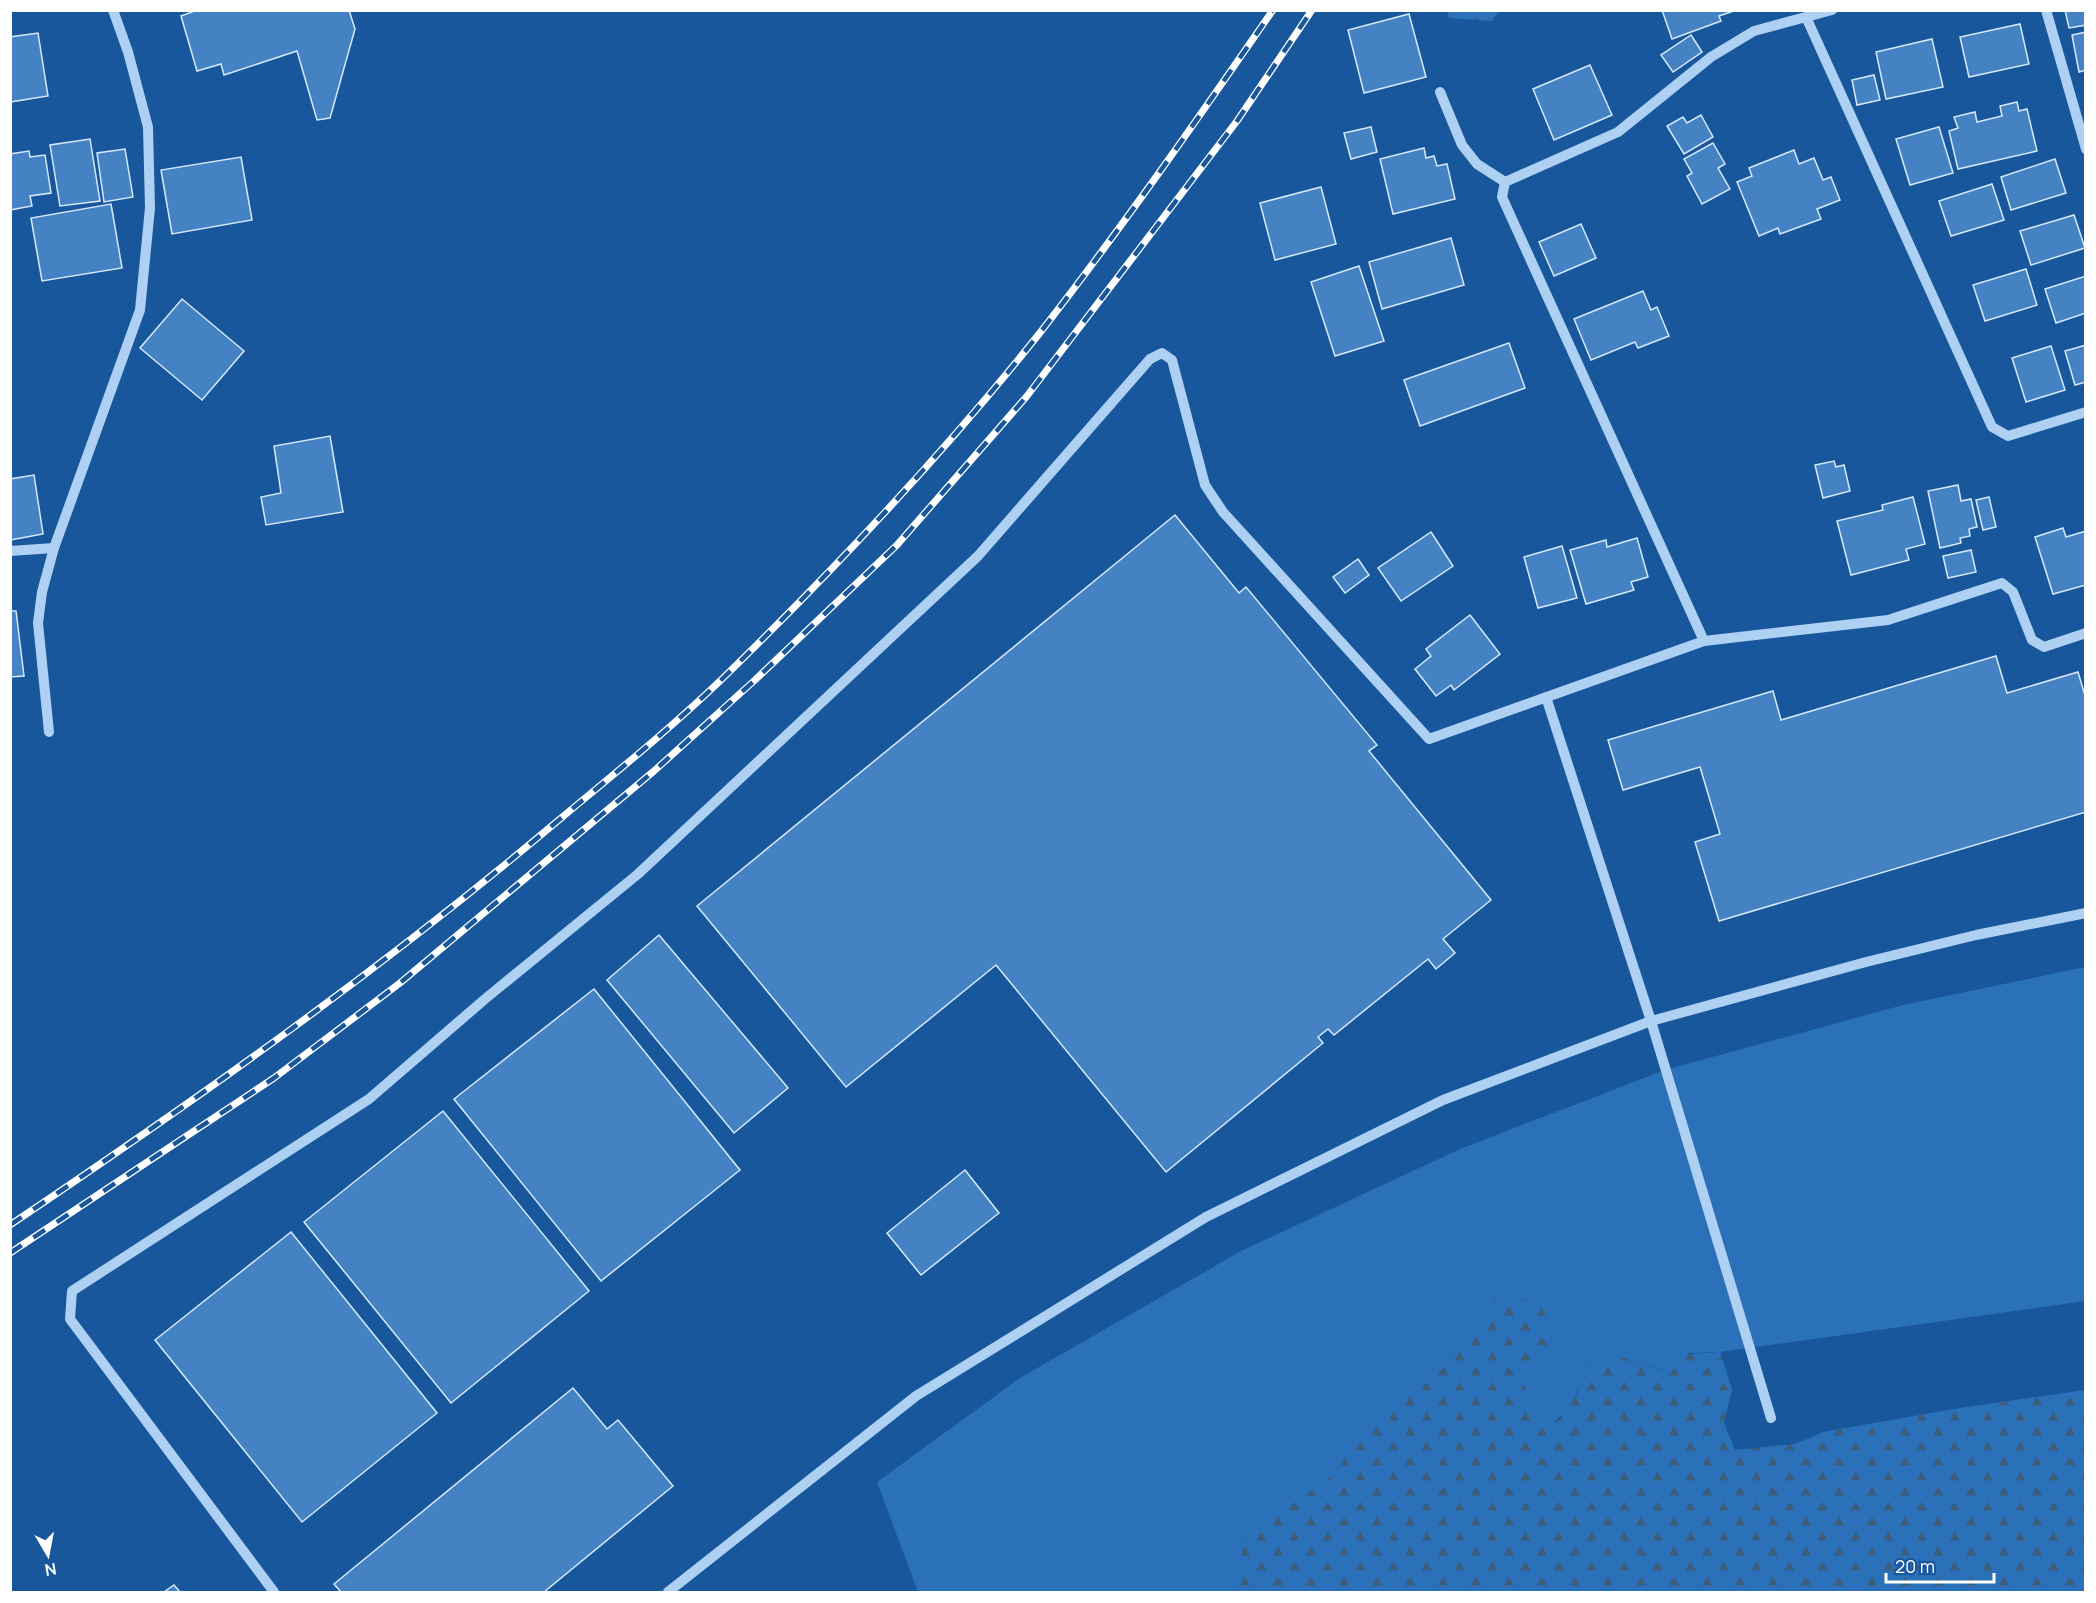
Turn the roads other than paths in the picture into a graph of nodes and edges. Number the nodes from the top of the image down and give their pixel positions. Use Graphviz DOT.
graph roads {
  1 [pos="113,10"];
  2 [pos="1832,10"];
  3 [pos="2046,10"];
  4 [pos="1806,17"];
  5 [pos="1440,92"];
  6 [pos="2085,149"];
  7 [pos="1505,182"];
  8 [pos="2085,412"];
  9 [pos="54,548"];
  10 [pos="10,551"];
  11 [pos="2085,633"];
  12 [pos="1704,641"];
  13 [pos="1546,697"];
  14 [pos="49,732"];
  15 [pos="2084,914"];
  16 [pos="1651,1021"];
  17 [pos="1771,1418"];
  18 [pos="274,1593"];
  19 [pos="668,1593"];
  1 -- 9 [label="street"];
  2 -- 4 [label="street"];
  3 -- 6 [label="street"];
  4 -- 7 [label="street"];
  4 -- 8 [label="street"];
  5 -- 7 [label="street"];
  7 -- 12 [label="street"];
  9 -- 10 [label="street"];
  9 -- 14 [label="street"];
  11 -- 12 [label="street"];
  12 -- 13 [label="street"];
  13 -- 16 [label="street"];
  13 -- 18 [label="street"];
  15 -- 16 [label="street"];
  16 -- 17 [label="street"];
  16 -- 19 [label="street"];
}
